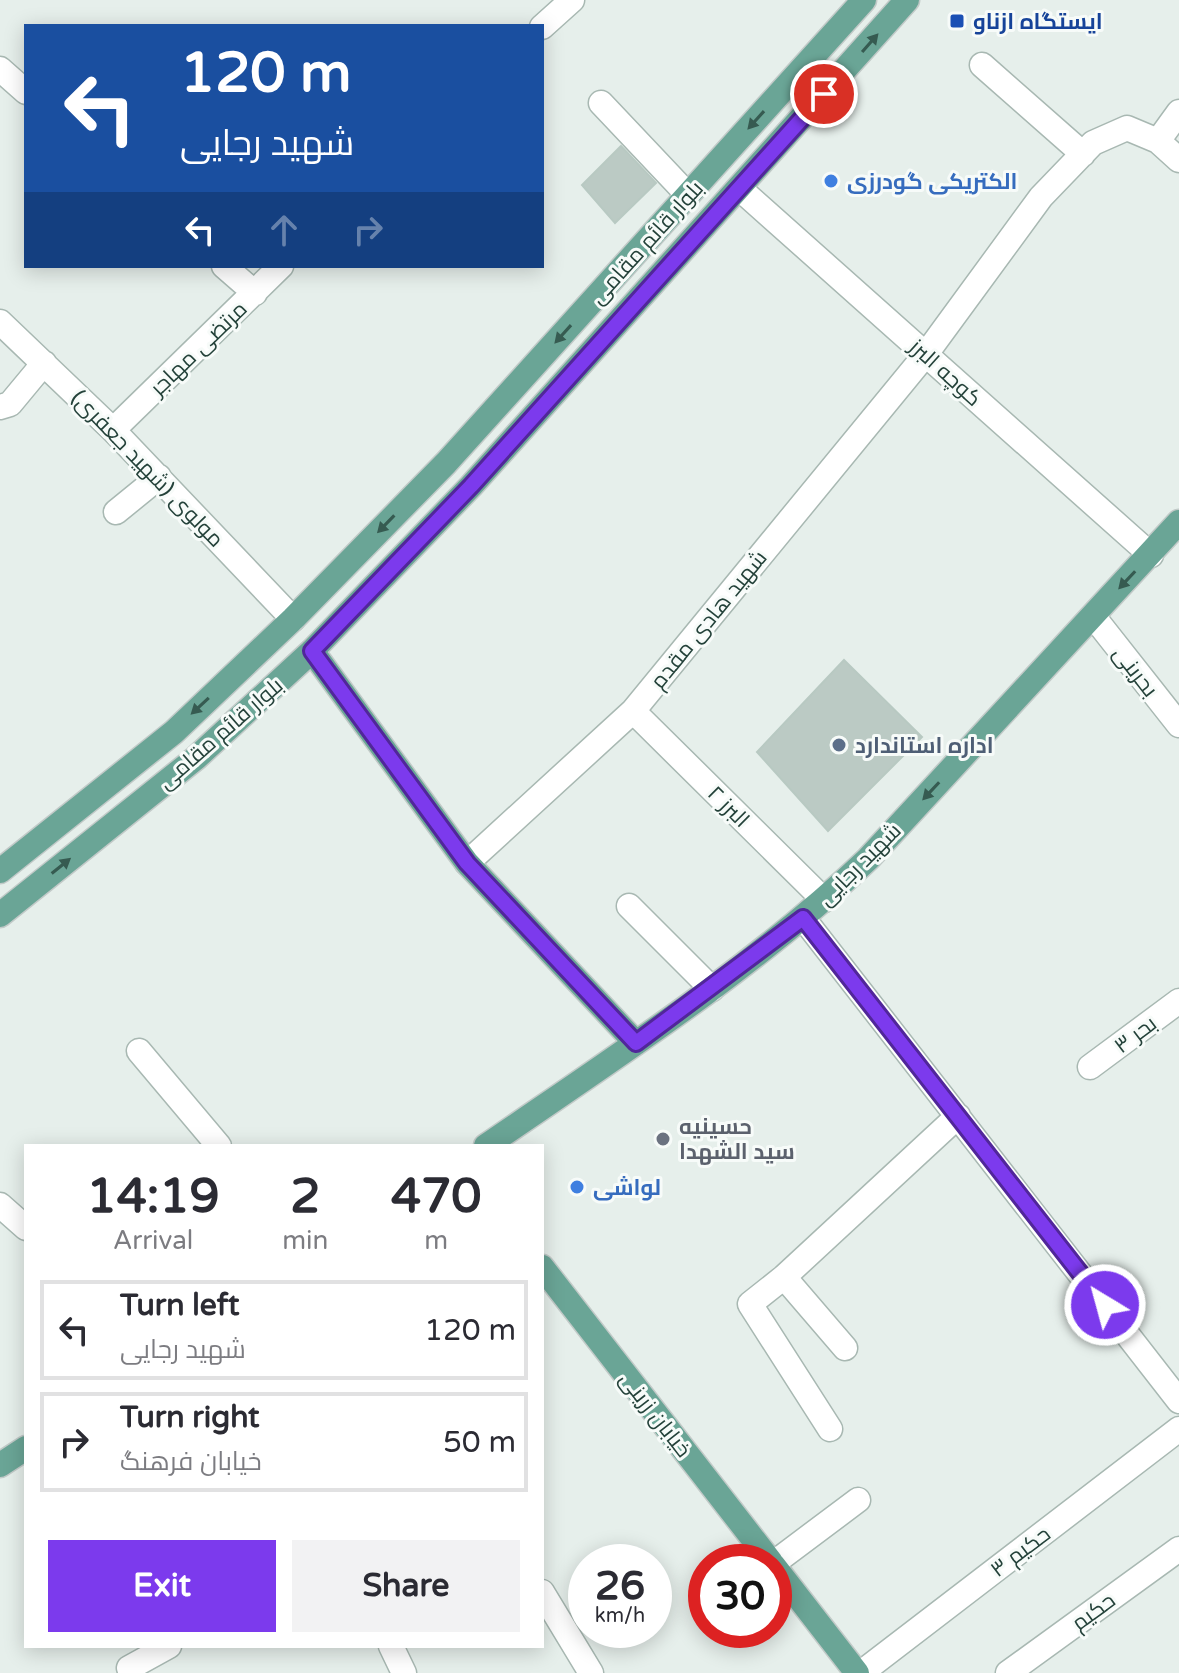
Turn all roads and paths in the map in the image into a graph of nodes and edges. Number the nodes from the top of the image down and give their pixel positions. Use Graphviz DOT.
graph roads {
  1 [pos="572,0"];
  2 [pos="864,0"];
  3 [pos="907,0"];
  4 [pos="544,25"];
  5 [pos="982,65"];
  6 [pos="0,69"];
  7 [pos="24,90"];
  8 [pos="601,103"];
  9 [pos="1179,112"];
  10 [pos="1158,141"];
  11 [pos="1083,154"];
  12 [pos="1179,160"];
  13 [pos="740,189"];
  14 [pos="688,195"];
  15 [pos="226,268"];
  16 [pos="279,268"];
  17 [pos="255,293"];
  18 [pos="0,322"];
  19 [pos="926,354"];
  20 [pos="44,363"];
  21 [pos="0,407"];
  22 [pos="483,422"];
  23 [pos="113,430"];
  24 [pos="509,444"];
  25 [pos="159,477"];
  26 [pos="116,512"];
  27 [pos="1179,522"];
  28 [pos="1151,555"];
  29 [pos="1093,616"];
  30 [pos="293,619"];
  31 [pos="312,651"];
  32 [pos="633,711"];
  33 [pos="1177,719"];
  34 [pos="467,863"];
  35 [pos="0,871"];
  36 [pos="824,900"];
  37 [pos="629,906"];
  38 [pos="0,915"];
  39 [pos="803,918"];
  40 [pos="712,989"];
  41 [pos="1179,1001"];
  42 [pos="636,1043"];
  43 [pos="139,1051"];
  44 [pos="1090,1067"];
  45 [pos="958,1116"];
  46 [pos="217,1144"];
  47 [pos="489,1144"];
  48 [pos="0,1205"];
  49 [pos="24,1226"];
  50 [pos="544,1270"];
  51 [pos="784,1277"];
  52 [pos="845,1348"];
  53 [pos="1179,1401"];
  54 [pos="830,1429"];
  55 [pos="1179,1429"];
  56 [pos="24,1449"];
  57 [pos="0,1465"];
  58 [pos="858,1500"];
  59 [pos="757,1544"];
  60 [pos="1179,1549"];
  61 [pos="792,1550"];
  62 [pos="792,1588"];
  63 [pos="544,1595"];
  64 [pos="164,1648"];
  65 [pos="392,1648"];
  66 [pos="127,1662"];
  67 [pos="404,1673"];
  68 [pos="591,1673"];
  69 [pos="859,1673"];
  70 [pos="1008,1673"];
  1 -- 4 [label="street"];
  2 -- 14 [label="main road, بلوار قائم مقامی, one-way"];
  13 -- 3 [label="main road, بلوار قائم مقامی, one-way"];
  5 -- 11 [label="street"];
  6 -- 7 [label="street"];
  8 -- 14 [label="street"];
  9 -- 10 [label="street"];
  10 -- 11 [label="street, شهید هادی مقدم"];
  10 -- 12 [label="street"];
  11 -- 19 [label="street, شهید هادی مقدم"];
  13 -- 19 [label="street, کوچه البرز"];
  13 -- 24 [label="main road, بلوار قائم مقامی"];
  14 -- 22 [label="main road, بلوار قائم مقامی, one-way"];
  15 -- 17 [label="street"];
  16 -- 17 [label="street, مرتضی مهاجر"];
  17 -- 23 [label="street, مرتضی مهاجر"];
  18 -- 20 [label="street, مولوی (شهید جعفری)"];
  19 -- 28 [label="street, کوچه البرز"];
  19 -- 32 [label="street, شهید هادی مقدم"];
  20 -- 21 [label="street"];
  20 -- 23 [label="street, مولوی (شهید جعفری)"];
  22 -- 24 [label="main road"];
  22 -- 30 [label="main road, بلوار قائم مقامی, one-way"];
  23 -- 25 [label="street, مولوی (شهید جعفری)"];
  24 -- 31 [label="main road, بلوار قائم مقامی"];
  25 -- 26 [label="street"];
  25 -- 30 [label="street, مولوی (شهید جعفری)"];
  27 -- 28 [label="main road, شهید رجایی"];
  28 -- 29 [label="main road, شهید رجایی, one-way"];
  29 -- 33 [label="street, بحرینی"];
  29 -- 36 [label="main road, شهید رجایی, one-way"];
  30 -- 35 [label="main road, بلوار قائم مقامی, one-way"];
  31 -- 34 [label="main road"];
  38 -- 31 [label="main road, بلوار قائم مقامی, one-way"];
  32 -- 34 [label="street, شهید هادی مقدم"];
  32 -- 36 [label="street, البرز ۲"];
  34 -- 42 [label="main road"];
  36 -- 39 [label="main road, شهید رجایی"];
  37 -- 40 [label="street"];
  39 -- 40 [label="main road, شهید رجایی"];
  39 -- 45 [label="street"];
  40 -- 42 [label="main road, شهید رجایی"];
  41 -- 44 [label="street, بحر ۳"];
  42 -- 47 [label="main road, شهید رجایی"];
  43 -- 46 [label="street"];
  45 -- 51 [label="street"];
  45 -- 53 [label="street"];
  48 -- 49 [label="street"];
  50 -- 59 [label="main road, خیابان زرینی"];
  51 -- 52 [label="street"];
  51 -- 54 [label="street"];
  55 -- 69 [label="street, حکیم ۳"];
  56 -- 57 [label="main road"];
  58 -- 61 [label="street"];
  60 -- 70 [label="street, حکیم"];
  62 -- 69 [label="main road, خیابان زرینی"];
  63 -- 68 [label="street"];
  64 -- 66 [label="street"];
  65 -- 67 [label="street"];
}
